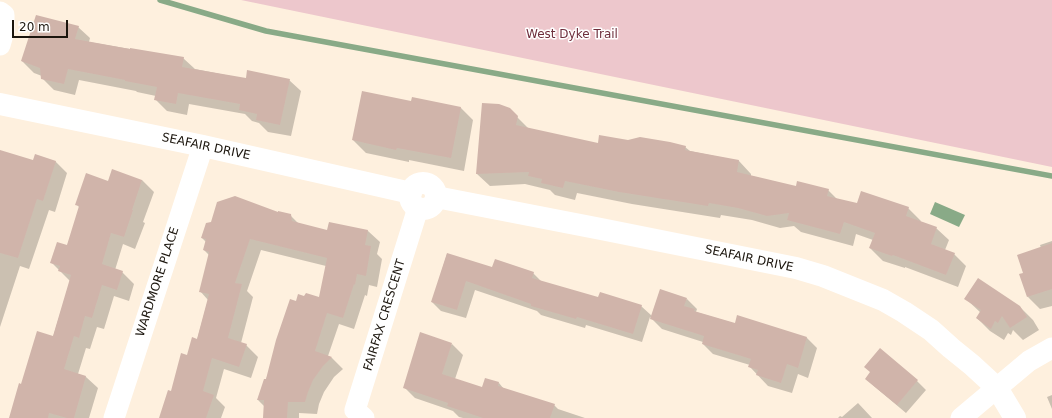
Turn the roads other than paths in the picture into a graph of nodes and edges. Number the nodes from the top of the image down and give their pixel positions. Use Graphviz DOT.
graph roads {
  1 [pos="0,12"];
  2 [pos="0,45"];
  3 [pos="0,104"];
  4 [pos="203,146"];
  5 [pos="422,199"];
  6 [pos="1052,348"];
  7 [pos="996,388"];
  8 [pos="114,418"];
  9 [pos="364,418"];
  10 [pos="961,418"];
  11 [pos="1015,418"];
  1 -- 2 [label="street"];
  3 -- 4 [label="street, SEAFAIR DRIVE"];
  4 -- 5 [label="street, SEAFAIR DRIVE"];
  4 -- 8 [label="street, WARDMORE PLACE"];
  5 -- 7 [label="street, SEAFAIR DRIVE"];
  5 -- 9 [label="street, FAIRFAX CRESCENT"];
  6 -- 7 [label="street"];
  7 -- 10 [label="street"];
  7 -- 11 [label="street, SEAFAIR DRIVE"];
}
